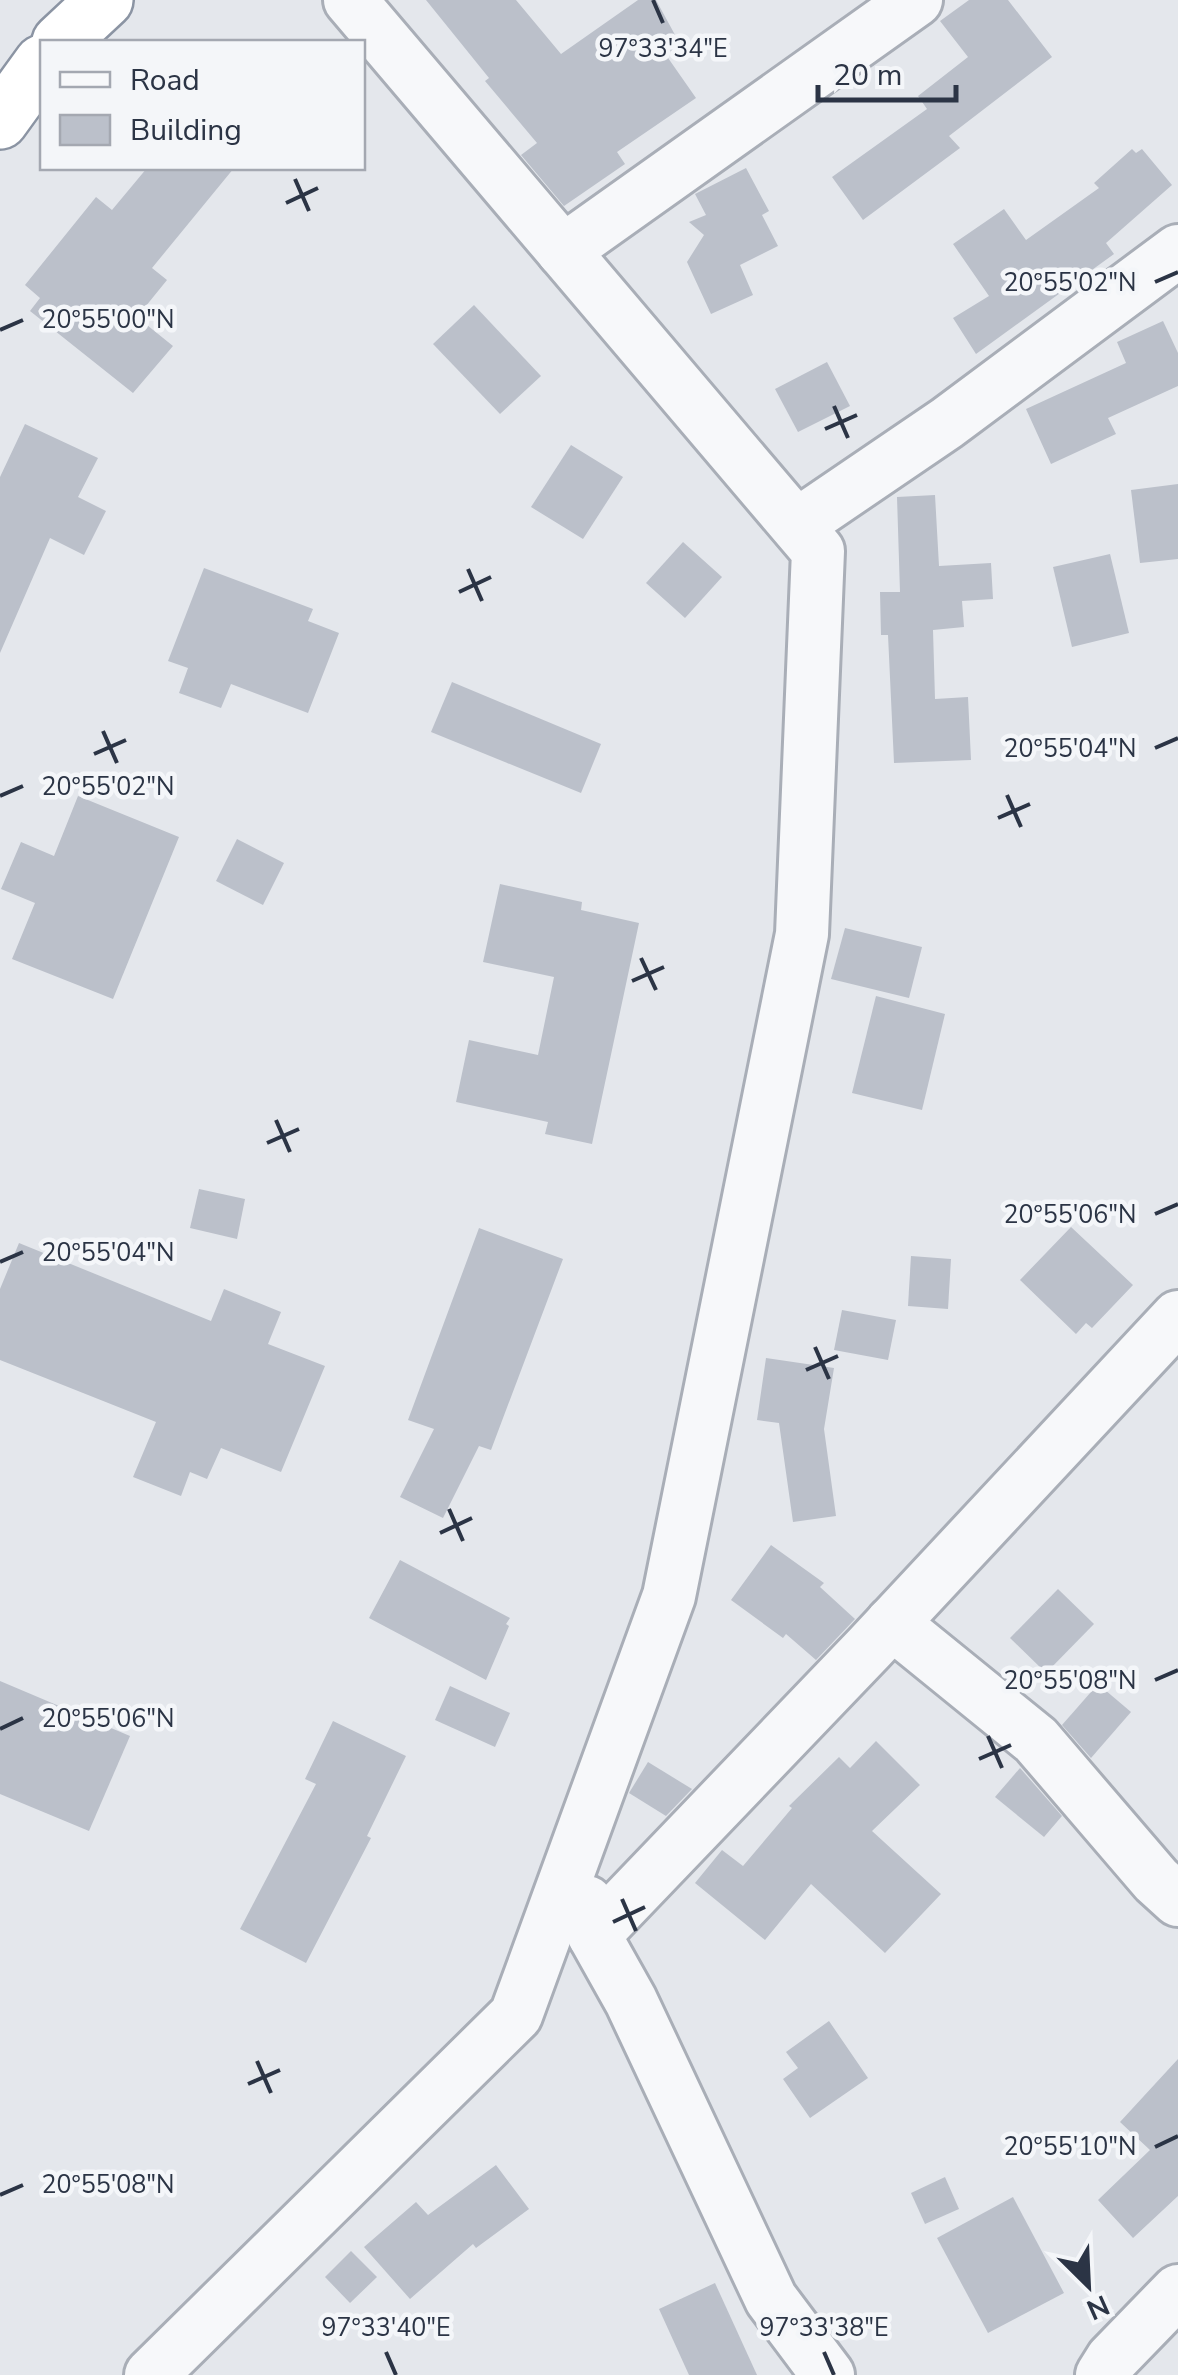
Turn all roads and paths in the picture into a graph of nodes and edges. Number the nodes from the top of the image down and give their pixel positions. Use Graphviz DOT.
graph roads {
  1 [pos="105,0"];
  2 [pos="350,0"];
  3 [pos="916,0"];
  4 [pos="62,40"];
  5 [pos="40,66"];
  6 [pos="0,121"];
  7 [pos="564,251"];
  8 [pos="1178,251"];
  9 [pos="796,525"];
  10 [pos="1178,1317"];
  11 [pos="892,1623"];
  12 [pos="576,1850"];
  13 [pos="1178,1900"];
  14 [pos="594,1935"];
  15 [pos="1178,2292"];
  16 [pos="151,2375"];
  17 [pos="828,2375"];
  18 [pos="1102,2375"];
  1 -- 4 [label="highway"];
  2 -- 7 [label="street"];
  3 -- 7 [label="street"];
  5 -- 6 [label="highway"];
  7 -- 9 [label="street"];
  8 -- 9 [label="street"];
  9 -- 12 [label="street"];
  10 -- 11 [label="street"];
  11 -- 13 [label="street"];
  11 -- 14 [label="street"];
  12 -- 14 [label="street"];
  12 -- 16 [label="street"];
  14 -- 17 [label="street"];
  15 -- 18 [label="street"];
}
